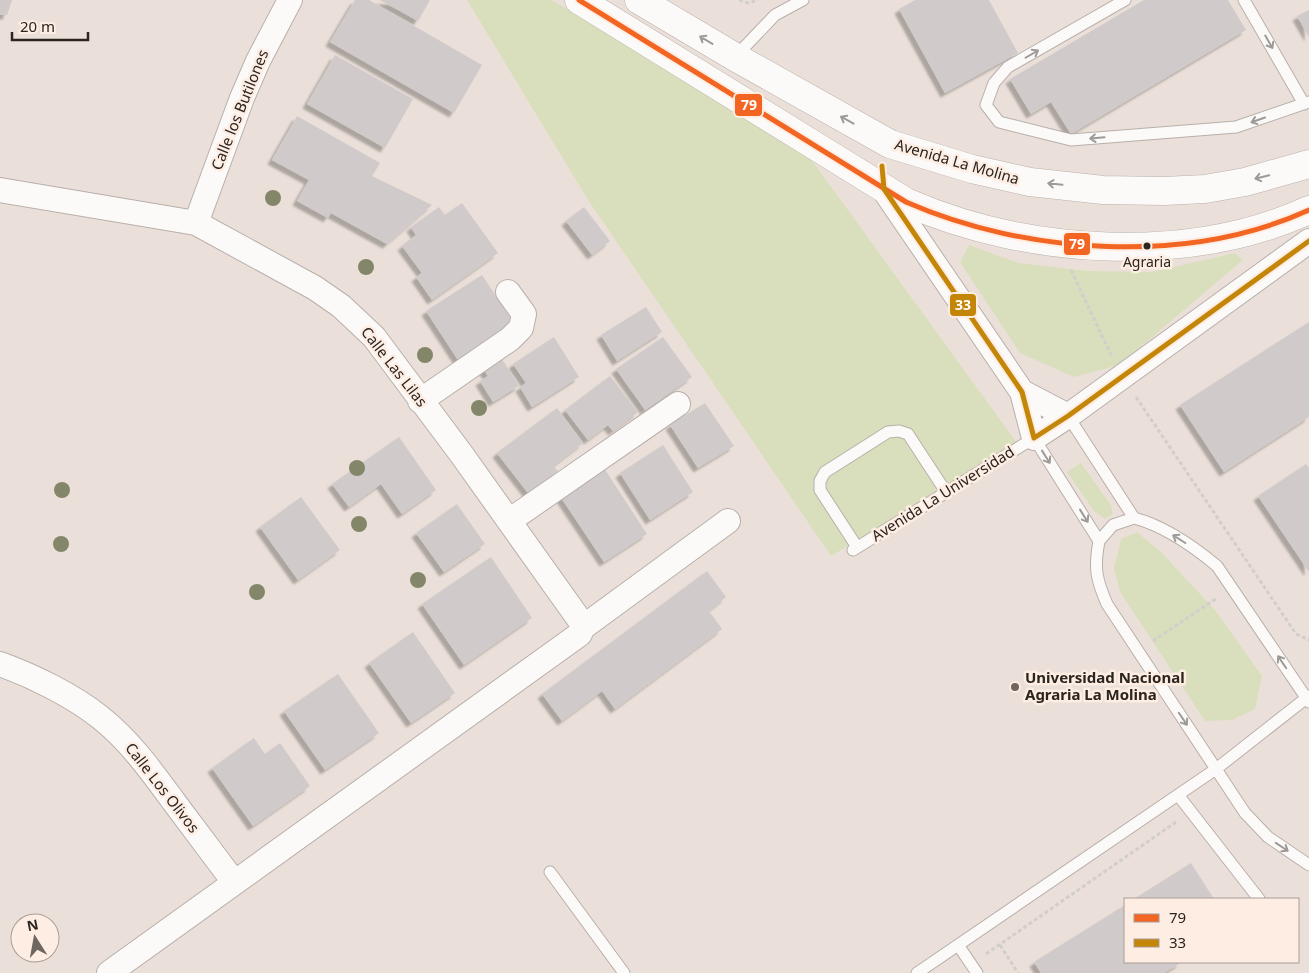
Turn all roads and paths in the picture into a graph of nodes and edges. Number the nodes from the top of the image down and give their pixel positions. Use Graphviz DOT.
graph roads {
  1 [pos="290,0"];
  2 [pos="579,0"];
  3 [pos="639,0"];
  4 [pos="740,0"];
  5 [pos="758,0"];
  6 [pos="804,0"];
  7 [pos="1125,0"];
  8 [pos="1244,0"];
  9 [pos="735,57"];
  10 [pos="1306,103"];
  11 [pos="890,144"];
  12 [pos="1309,164"];
  13 [pos="884,189"];
  14 [pos="0,190"];
  15 [pos="1309,210"];
  16 [pos="196,223"];
  17 [pos="1309,241"];
  18 [pos="1058,243"];
  19 [pos="508,292"];
  20 [pos="1122,376"];
  21 [pos="1022,392"];
  22 [pos="420,401"];
  23 [pos="678,404"];
  24 [pos="1068,416"];
  25 [pos="1034,438"];
  26 [pos="946,492"];
  27 [pos="1134,518"];
  28 [pos="509,521"];
  29 [pos="728,521"];
  30 [pos="1099,541"];
  31 [pos="1255,572"];
  32 [pos="1232,588"];
  33 [pos="581,631"];
  34 [pos="1309,640"];
  35 [pos="1138,651"];
  36 [pos="0,664"];
  37 [pos="1308,699"];
  38 [pos="1216,769"];
  39 [pos="1178,795"];
  40 [pos="1191,812"];
  41 [pos="1309,866"];
  42 [pos="550,872"];
  43 [pos="234,882"];
  44 [pos="1258,898"];
  45 [pos="958,945"];
  46 [pos="1000,945"];
  47 [pos="974,969"];
  48 [pos="109,973"];
  49 [pos="624,973"];
  50 [pos="917,973"];
  51 [pos="1018,973"];
  1 -- 16 [label="street, Calle los Butilones"];
  2 -- 13 [label="main road"];
  9 -- 3 [label="main road, Avenida La Molina, one-way"];
  4 -- 5 [label="path"];
  6 -- 9 [label="lane"];
  10 -- 7 [label="lane, one-way"];
  8 -- 10 [label="lane, one-way"];
  11 -- 9 [label="main road, Avenida La Molina, one-way"];
  12 -- 11 [label="main road, Avenida La Molina, one-way"];
  11 -- 13 [label="main road"];
  13 -- 18 [label="main road"];
  13 -- 21 [label="street"];
  14 -- 16 [label="street, Calle Las Lilas"];
  15 -- 18 [label="main road"];
  16 -- 22 [label="street, Calle Las Lilas"];
  17 -- 20 [label="street, Avenida La Universidad"];
  18 -- 20 [label="path"];
  19 -- 22 [label="street"];
  20 -- 24 [label="street, Avenida La Universidad"];
  20 -- 31 [label="path"];
  21 -- 24 [label="street"];
  21 -- 25 [label="street"];
  22 -- 28 [label="street, Calle Las Lilas"];
  23 -- 28 [label="street"];
  24 -- 25 [label="street, Avenida La Universidad"];
  24 -- 27 [label="lane"];
  25 -- 26 [label="lane, Avenida La Universidad"];
  25 -- 30 [label="lane, one-way"];
  26 -- 26 [label="lane, Avenida La Universidad"];
  27 -- 30 [label="lane"];
  32 -- 27 [label="lane, one-way"];
  28 -- 33 [label="street, Calle Las Lilas"];
  29 -- 33 [label="street"];
  30 -- 35 [label="lane"];
  31 -- 32 [label="path"];
  31 -- 34 [label="path"];
  32 -- 35 [label="path"];
  37 -- 32 [label="lane, one-way"];
  33 -- 43 [label="street"];
  35 -- 38 [label="lane, one-way"];
  36 -- 43 [label="street, Calle Los Olivos"];
  37 -- 38 [label="lane"];
  38 -- 39 [label="lane"];
  38 -- 41 [label="lane, one-way"];
  39 -- 40 [label="lane"];
  39 -- 45 [label="lane"];
  40 -- 44 [label="lane"];
  40 -- 46 [label="path"];
  42 -- 49 [label="lane"];
  43 -- 48 [label="street"];
  45 -- 47 [label="lane"];
  45 -- 50 [label="lane"];
  46 -- 47 [label="path"];
  46 -- 51 [label="path"];
}
